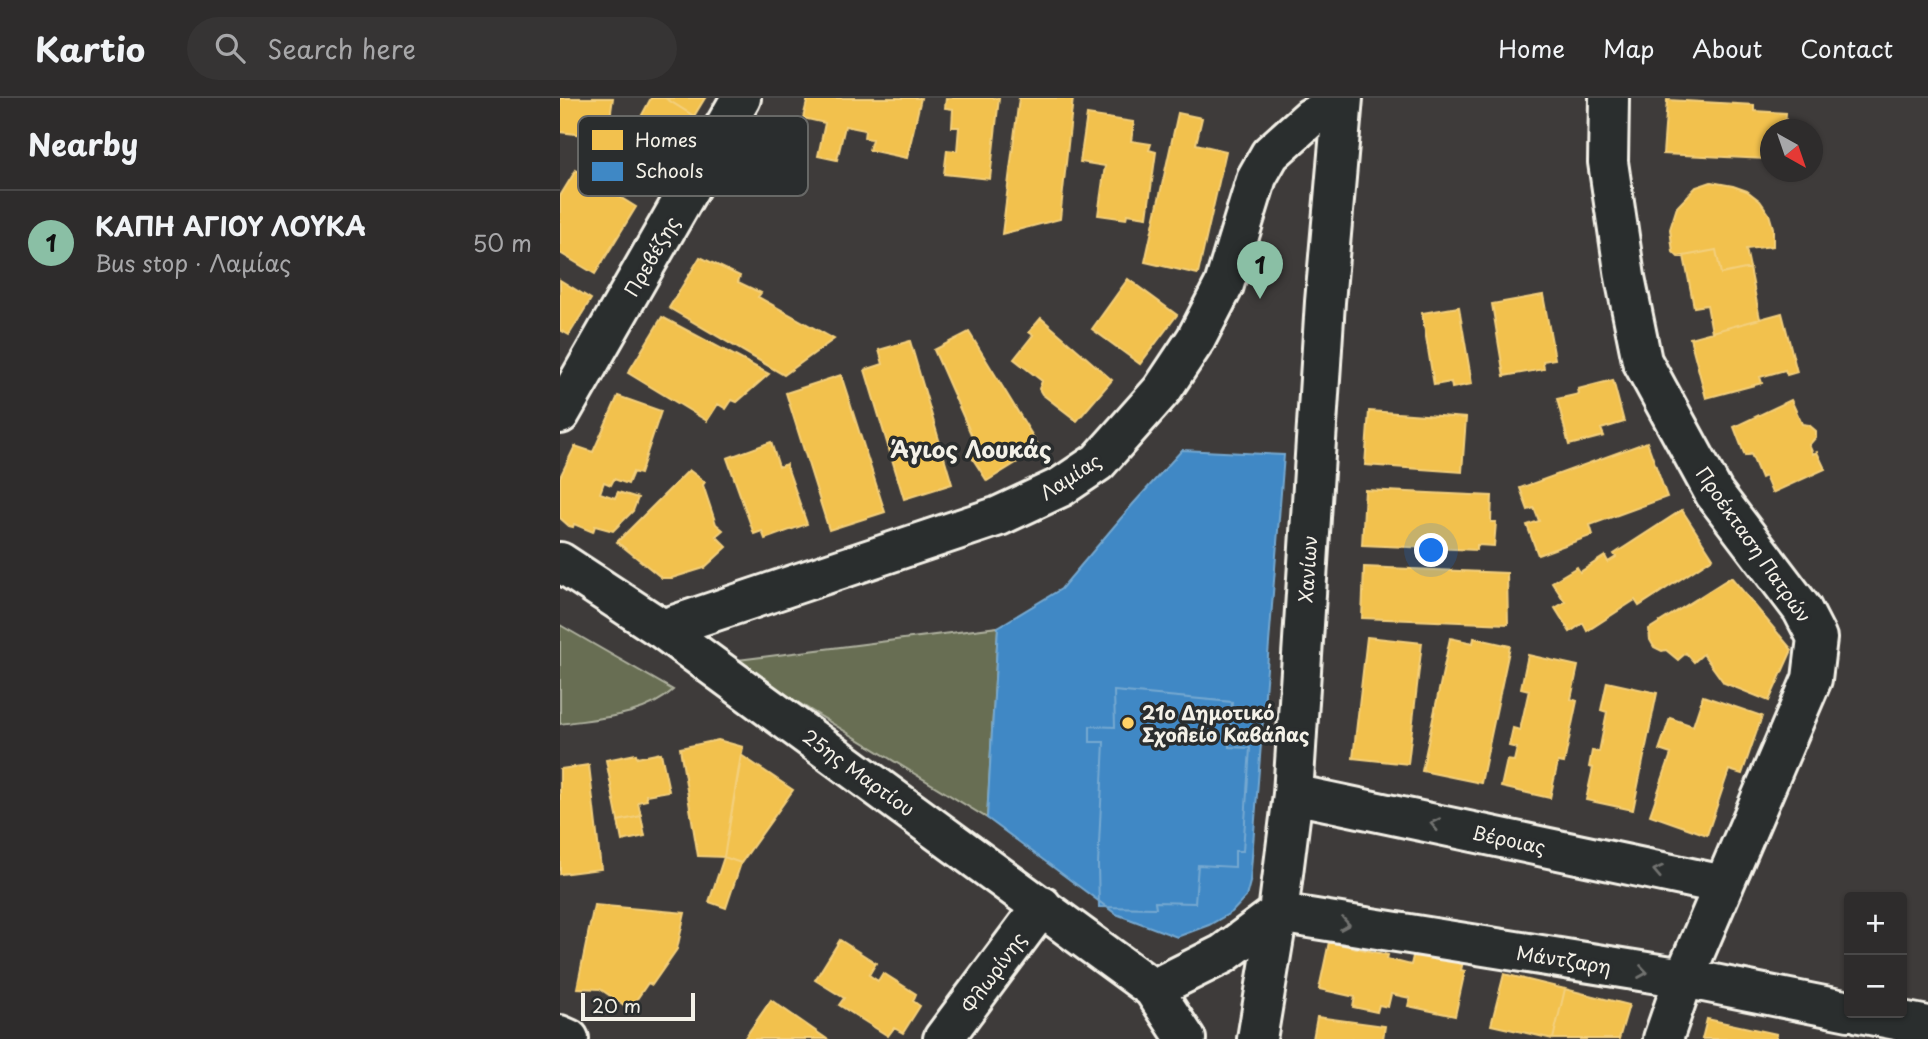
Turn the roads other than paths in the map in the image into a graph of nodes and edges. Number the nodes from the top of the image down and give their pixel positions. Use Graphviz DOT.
graph roads {
  1 [pos="741,98"];
  2 [pos="1609,98"];
  3 [pos="1334,99"];
  4 [pos="731,116"];
  5 [pos="685,196"];
  6 [pos="560,414"];
  7 [pos="560,562"];
  8 [pos="662,629"];
  9 [pos="1293,794"];
  10 [pos="1724,884"];
  11 [pos="1042,906"];
  12 [pos="1278,913"];
  13 [pos="1684,978"];
  14 [pos="1153,989"];
  15 [pos="1844,1010"];
  16 [pos="1886,1018"];
  17 [pos="1928,1026"];
  18 [pos="560,1035"];
  19 [pos="569,1039"];
  20 [pos="943,1039"];
  21 [pos="1186,1039"];
  22 [pos="1257,1039"];
  23 [pos="1663,1039"];
  1 -- 4 [label="street, Πρεβέζης"];
  2 -- 10 [label="street, Προέκταση Πατρών"];
  3 -- 8 [label="street, Λαμίας"];
  3 -- 9 [label="street, Χανίων"];
  5 -- 6 [label="street, Πρεβέζης"];
  7 -- 8 [label="street, 25ης Μαρτίου"];
  8 -- 11 [label="street, 25ης Μαρτίου"];
  10 -- 9 [label="street, Βέροιας, one-way"];
  9 -- 12 [label="street, Χανίων"];
  10 -- 13 [label="street, Προέκταση Πατρών"];
  11 -- 14 [label="street, 25ης Μαρτίου"];
  11 -- 20 [label="street, Φλωρίνης"];
  12 -- 13 [label="street, Μάντζαρη, one-way"];
  12 -- 14 [label="street"];
  12 -- 22 [label="street, Χανίων"];
  13 -- 15 [label="street, Μάντζαρη"];
  13 -- 23 [label="street, Προέκταση Πατρών"];
  14 -- 21 [label="street, 25ης Μαρτίου"];
  16 -- 17 [label="street"];
  18 -- 19 [label="street"];
}
